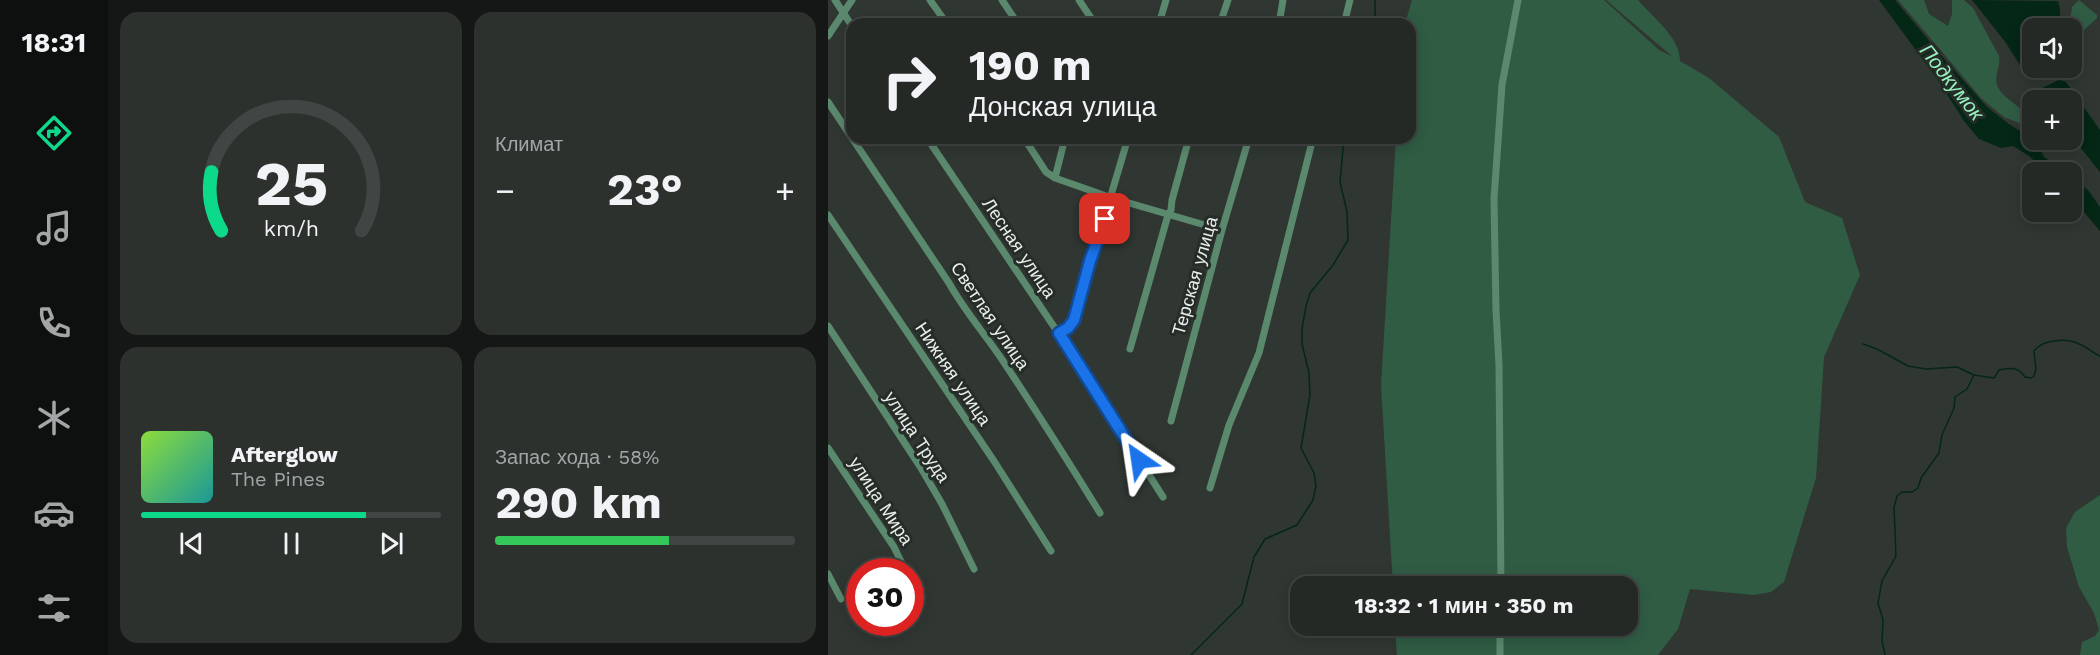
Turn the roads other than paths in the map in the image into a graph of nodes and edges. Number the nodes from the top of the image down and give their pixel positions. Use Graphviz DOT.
graph roads {
  1 [pos="835,0"];
  2 [pos="852,0"];
  3 [pos="930,0"];
  4 [pos="1002,0"];
  5 [pos="1078,0"];
  6 [pos="1166,0"];
  7 [pos="1228,0"];
  8 [pos="1283,0"];
  9 [pos="1350,0"];
  10 [pos="1518,0"];
  11 [pos="843,12"];
  12 [pos="847,18"];
  13 [pos="943,18"];
  14 [pos="1013,18"];
  15 [pos="1091,18"];
  16 [pos="1162,18"];
  17 [pos="1222,18"];
  18 [pos="1280,18"];
  19 [pos="1346,18"];
  20 [pos="828,36"];
  21 [pos="828,102"];
  22 [pos="846,129"];
  23 [pos="856,144"];
  24 [pos="931,144"];
  25 [pos="1028,144"];
  26 [pos="1064,144"];
  27 [pos="1126,144"];
  28 [pos="1187,144"];
  29 [pos="1247,144"];
  30 [pos="1311,144"];
  31 [pos="1055,178"];
  32 [pos="1112,198"];
  33 [pos="828,215"];
  34 [pos="1168,215"];
  35 [pos="1222,230"];
  36 [pos="828,326"];
  37 [pos="1059,333"];
  38 [pos="1130,349"];
  39 [pos="1171,421"];
  40 [pos="828,448"];
  41 [pos="1210,488"];
  42 [pos="1163,497"];
  43 [pos="1100,513"];
  44 [pos="1051,551"];
  45 [pos="899,558"];
  46 [pos="974,569"];
  47 [pos="828,574"];
  48 [pos="1501,576"];
  49 [pos="841,599"];
  50 [pos="1500,636"];
  51 [pos="1500,655"];
  1 -- 11 [label="street"];
  2 -- 11 [label="street"];
  3 -- 13 [label="street"];
  4 -- 14 [label="street"];
  5 -- 15 [label="street"];
  6 -- 16 [label="street"];
  7 -- 17 [label="street"];
  8 -- 18 [label="street"];
  9 -- 19 [label="street"];
  10 -- 48 [label="street"];
  11 -- 12 [label="street"];
  11 -- 20 [label="street"];
  21 -- 22 [label="street, Светлая улица"];
  23 -- 43 [label="street, Светлая улица"];
  24 -- 37 [label="street, Лесная улица"];
  25 -- 31 [label="street"];
  26 -- 31 [label="street"];
  27 -- 32 [label="street"];
  28 -- 34 [label="street"];
  29 -- 35 [label="street, Терская улица"];
  30 -- 41 [label="street"];
  31 -- 32 [label="street"];
  32 -- 34 [label="street"];
  32 -- 37 [label="street"];
  33 -- 44 [label="street, Нижняя улица"];
  34 -- 35 [label="street"];
  34 -- 38 [label="street"];
  35 -- 39 [label="street, Терская улица"];
  36 -- 46 [label="street, улица Труда"];
  37 -- 42 [label="street, Лесная улица"];
  40 -- 45 [label="street, улица Мира"];
  47 -- 49 [label="street"];
  50 -- 51 [label="street"];
}
